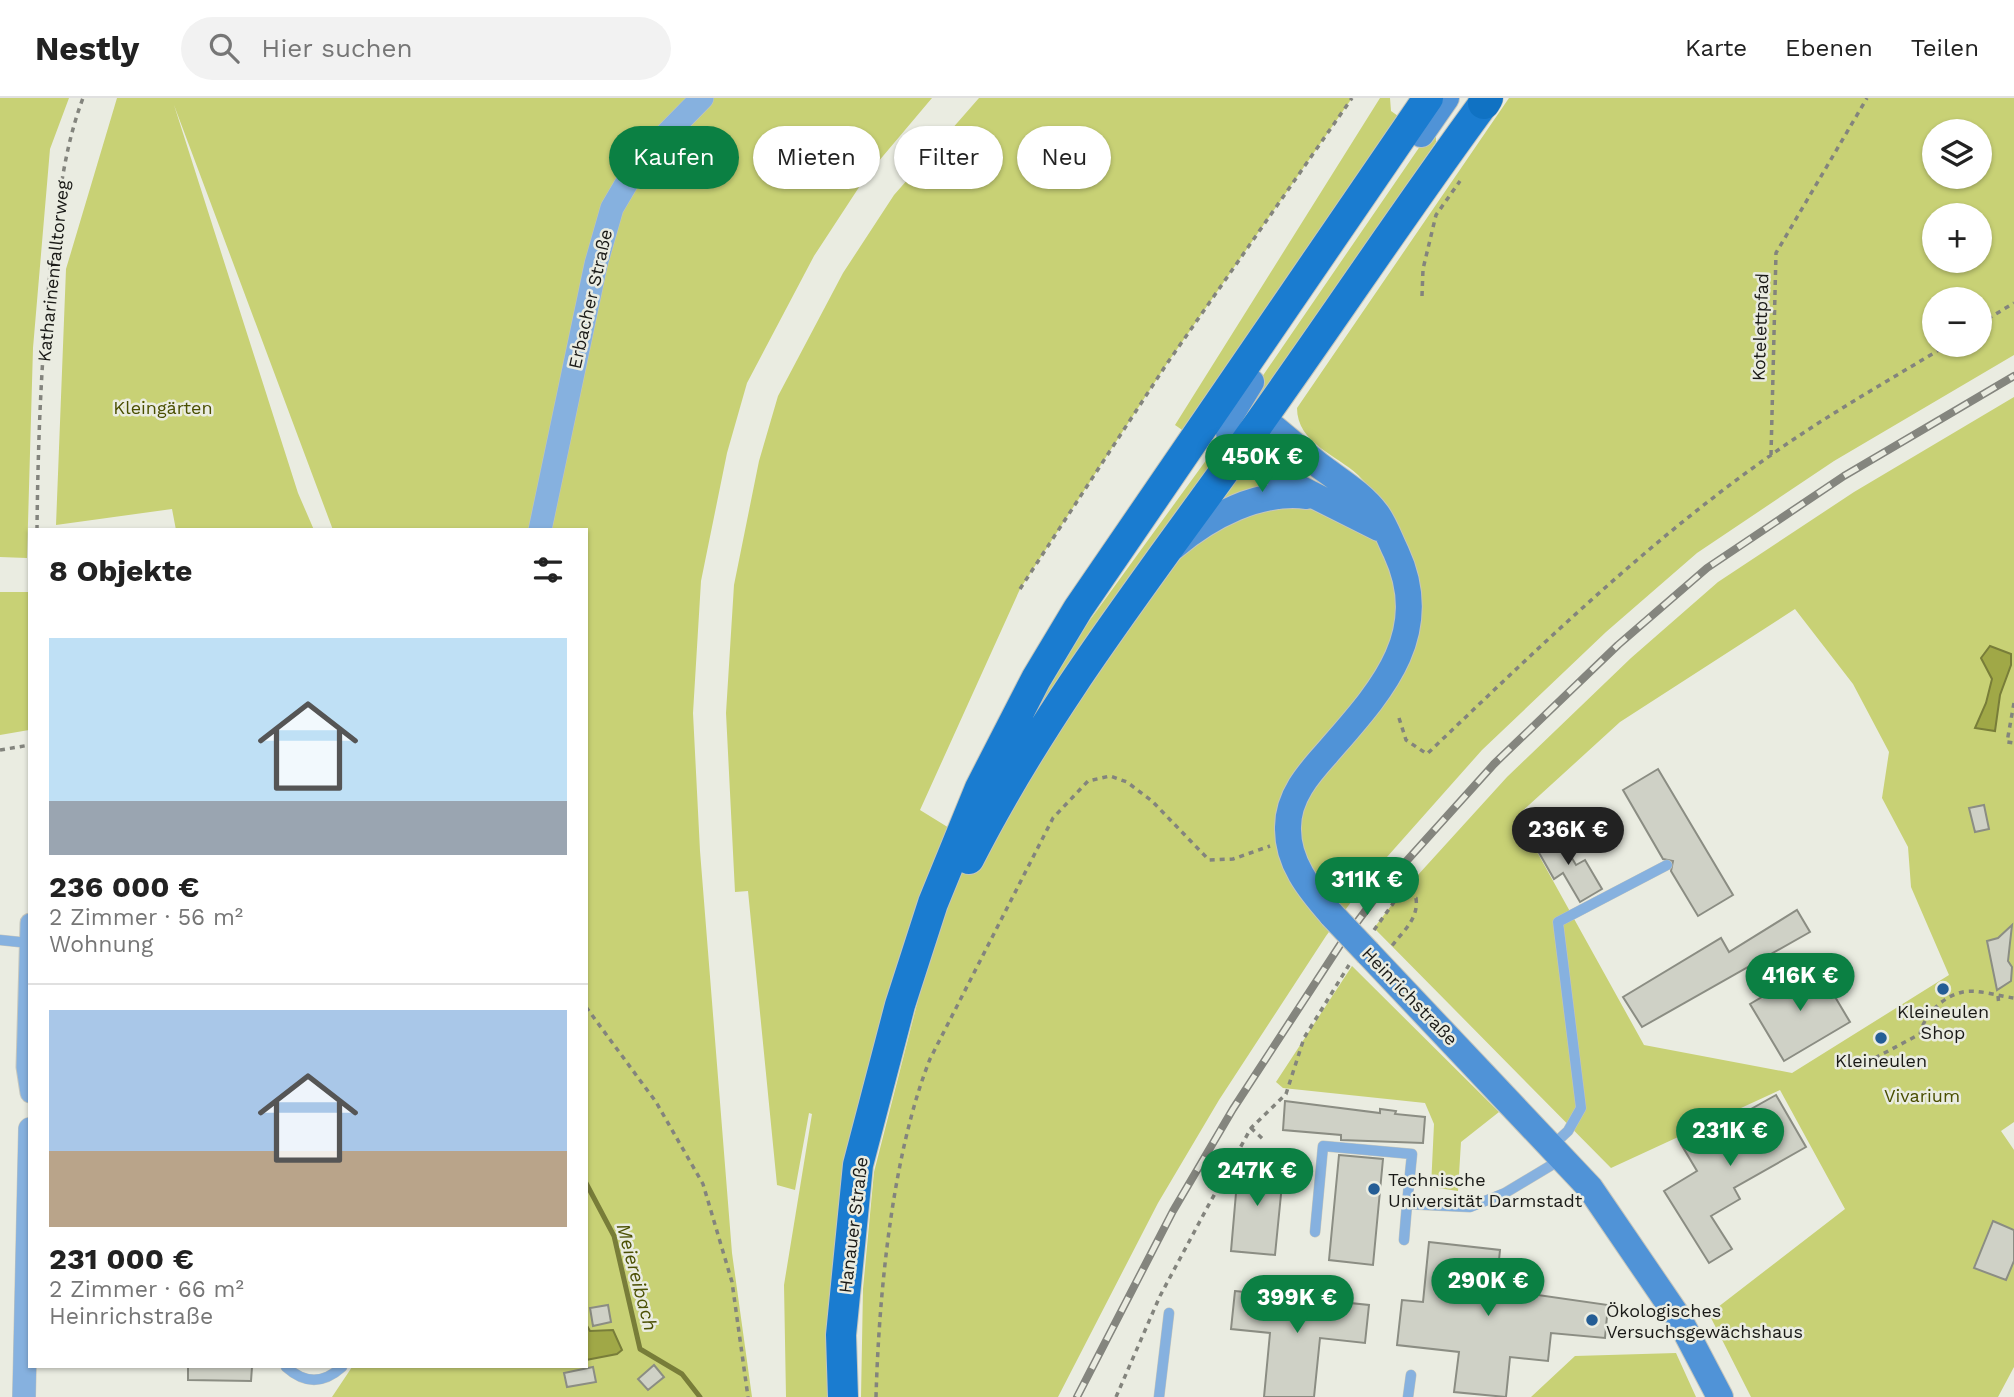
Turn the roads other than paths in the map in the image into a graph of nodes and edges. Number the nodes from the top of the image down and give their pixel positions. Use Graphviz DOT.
graph roads {
  1 [pos="702,98"];
  2 [pos="1437,100"];
  3 [pos="1480,105"];
  4 [pos="1227,405"];
  5 [pos="1263,419"];
  6 [pos="1241,448"];
  7 [pos="1312,496"];
  8 [pos="540,528"];
  9 [pos="1392,542"];
  10 [pos="1160,561"];
  11 [pos="1667,865"];
  12 [pos="0,940"];
  13 [pos="28,943"];
  14 [pos="910,975"];
  15 [pos="28,984"];
  16 [pos="28,1080"];
  17 [pos="1558,1152"];
  18 [pos="1407,1204"];
  19 [pos="28,1218"];
  20 [pos="1315,1232"];
  21 [pos="1404,1240"];
  22 [pos="1169,1313"];
  23 [pos="287,1368"];
  24 [pos="340,1368"];
  25 [pos="1411,1375"];
  26 [pos="24,1397"];
  27 [pos="843,1397"];
  28 [pos="1159,1397"];
  29 [pos="1408,1397"];
  30 [pos="1720,1397"];
  1 -- 8 [label="street, Erbacher Straße"];
  2 -- 3 [label="street"];
  2 -- 4 [label="main road"];
  3 -- 5 [label="main road"];
  4 -- 5 [label="main road"];
  4 -- 6 [label="main road"];
  4 -- 14 [label="main road"];
  5 -- 6 [label="main road"];
  5 -- 9 [label="main road, Heinrichstraße"];
  6 -- 7 [label="main road"];
  6 -- 10 [label="main road"];
  7 -- 9 [label="main road"];
  7 -- 10 [label="main road"];
  9 -- 17 [label="main road, Heinrichstraße, bridge"];
  10 -- 14 [label="main road"];
  11 -- 17 [label="lane"];
  12 -- 13 [label="lane"];
  14 -- 27 [label="main road, Hanauer Straße"];
  15 -- 16 [label="street"];
  17 -- 18 [label="lane"];
  17 -- 30 [label="main road, Heinrichstraße"];
  18 -- 20 [label="lane"];
  18 -- 21 [label="lane"];
  19 -- 26 [label="street"];
  22 -- 28 [label="lane"];
  23 -- 24 [label="lane"];
  25 -- 29 [label="lane"];
}
